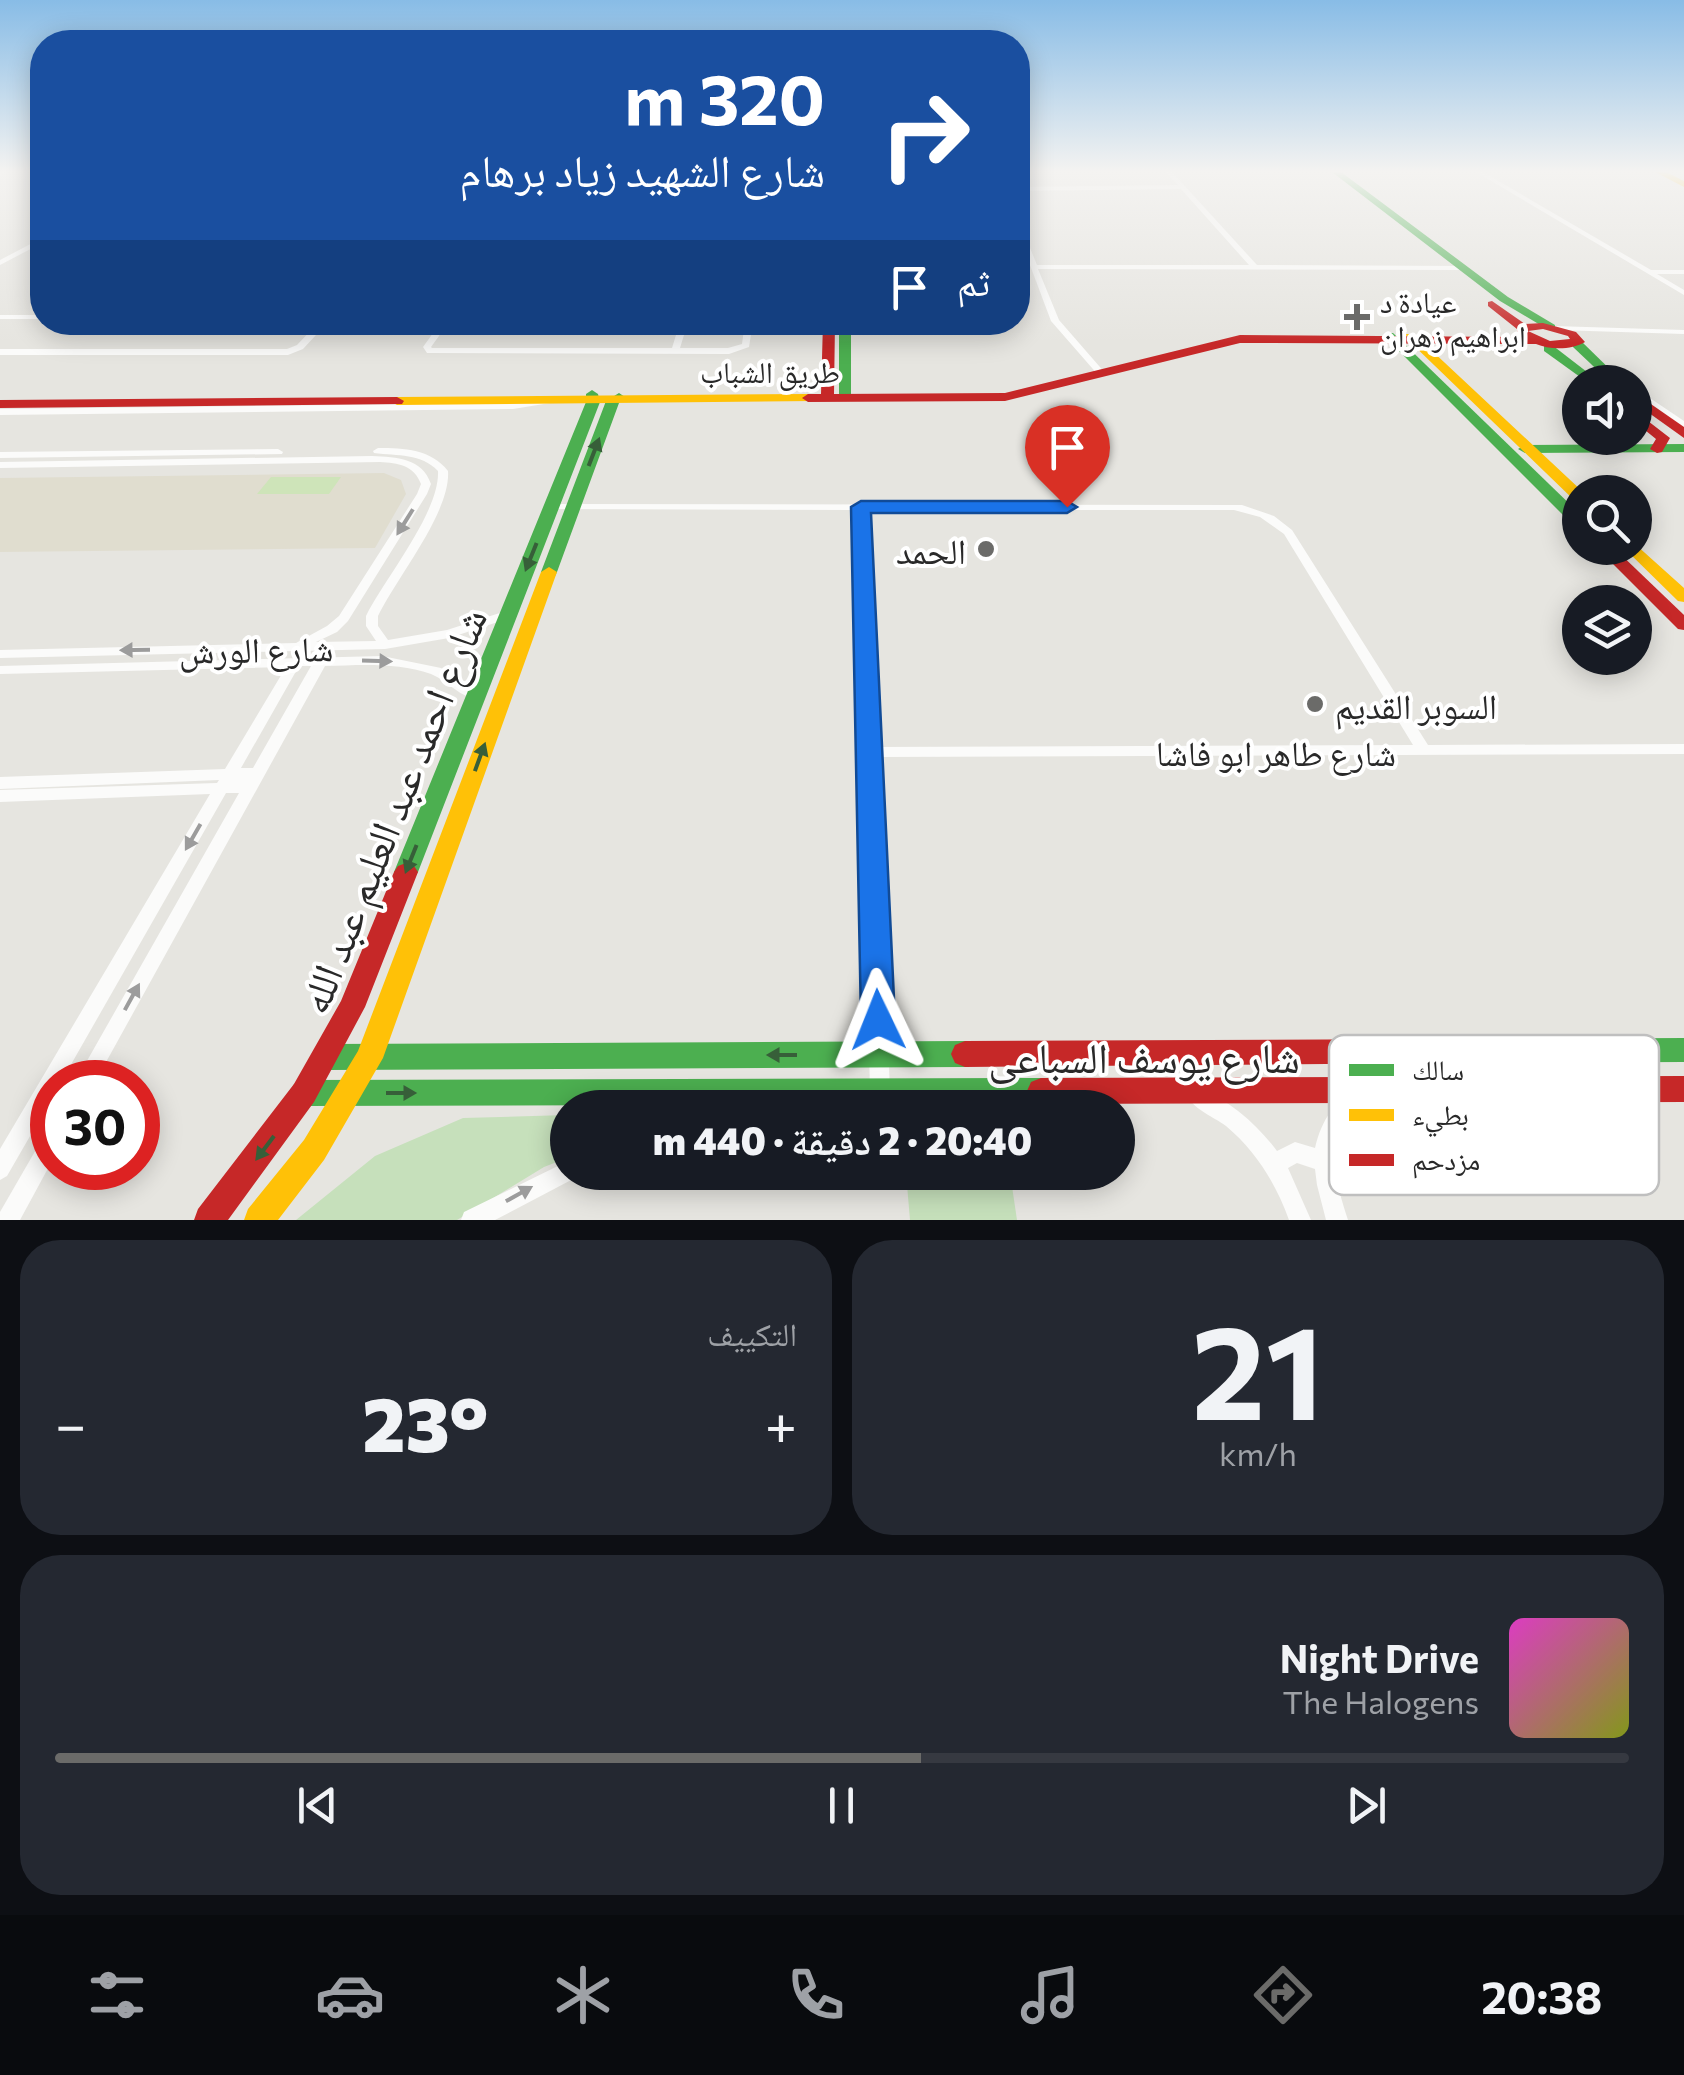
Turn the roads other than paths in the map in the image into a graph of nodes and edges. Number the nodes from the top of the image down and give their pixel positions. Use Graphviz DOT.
graph roads {
  1 [pos="1220,229"];
  2 [pos="1403,229"];
  3 [pos="1422,229"];
  4 [pos="1575,229"];
  5 [pos="30,243"];
  6 [pos="1030,259"];
  7 [pos="0,260"];
  8 [pos="1033,267"];
  9 [pos="1255,268"];
  10 [pos="1454,268"];
  11 [pos="1649,272"];
  12 [pos="1684,274"];
  13 [pos="1662,280"];
  14 [pos="1496,293"];
  15 [pos="1684,293"];
  16 [pos="1684,301"];
  17 [pos="0,317"];
  18 [pos="30,317"];
  19 [pos="1554,328"];
  20 [pos="311,335"];
  21 [pos="435,335"];
  22 [pos="680,335"];
  23 [pos="746,335"];
  24 [pos="830,335"];
  25 [pos="843,335"];
  26 [pos="1400,335"];
  27 [pos="1529,335"];
  28 [pos="1684,335"];
  29 [pos="1577,344"];
  30 [pos="0,352"];
  31 [pos="675,352"];
  32 [pos="1570,365"];
  33 [pos="1599,365"];
  34 [pos="1099,371"];
  35 [pos="836,394"];
  36 [pos="605,396"];
  37 [pos="557,398"];
  38 [pos="0,401"];
  39 [pos="1652,409"];
  40 [pos="0,412"];
  41 [pos="1652,434"];
  42 [pos="1682,435"];
  43 [pos="1657,440"];
  44 [pos="1652,442"];
  45 [pos="1521,454"];
  46 [pos="1562,454"];
  47 [pos="29,455"];
  48 [pos="1647,455"];
  49 [pos="0,456"];
  50 [pos="225,458"];
  51 [pos="1684,458"];
  52 [pos="0,464"];
  53 [pos="18,464"];
  54 [pos="1562,485"];
  55 [pos="1562,502"];
  56 [pos="861,507"];
  57 [pos="551,508"];
  58 [pos="573,508"];
  59 [pos="1622,565"];
  60 [pos="1650,565"];
  61 [pos="1684,597"];
  62 [pos="508,614"];
  63 [pos="1684,625"];
  64 [pos="385,645"];
  65 [pos="186,649"];
  66 [pos="0,654"];
  67 [pos="296,654"];
  68 [pos="320,662"];
  69 [pos="174,666"];
  70 [pos="0,670"];
  71 [pos="476,696"];
  72 [pos="1684,749"];
  73 [pos="1424,750"];
  74 [pos="869,752"];
  75 [pos="254,780"];
  76 [pos="226,781"];
  77 [pos="0,783"];
  78 [pos="0,796"];
  79 [pos="1659,1050"];
  80 [pos="1684,1050"];
  81 [pos="1329,1052"];
  82 [pos="879,1054"];
  83 [pos="326,1056"];
  84 [pos="369,1058"];
  85 [pos="97,1060"];
  86 [pos="1659,1089"];
  87 [pos="1684,1089"];
  88 [pos="880,1090"];
  89 [pos="1329,1090"];
  90 [pos="1135,1091"];
  91 [pos="1187,1091"];
  92 [pos="550,1093"];
  93 [pos="304,1094"];
  94 [pos="350,1094"];
  95 [pos="1329,1128"];
  96 [pos="1322,1161"];
  97 [pos="1276,1164"];
  98 [pos="0,1168"];
  99 [pos="550,1179"];
  100 [pos="30,1180"];
  101 [pos="1329,1190"];
  102 [pos="1330,1195"];
  103 [pos="8,1220"];
  104 [pos="209,1220"];
  105 [pos="259,1220"];
  106 [pos="472,1220"];
  107 [pos="1300,1220"];
  108 [pos="1336,1220"];
  1 -- 9 [label="street"];
  2 -- 10 [label="street"];
  3 -- 14 [label="street"];
  4 -- 11 [label="street"];
  5 -- 7 [label="street"];
  6 -- 8 [label="street"];
  8 -- 9 [label="street"];
  8 -- 34 [label="street"];
  9 -- 10 [label="street"];
  10 -- 14 [label="street"];
  10 -- 27 [label="street"];
  11 -- 12 [label="street"];
  11 -- 13 [label="street"];
  11 -- 16 [label="street"];
  12 -- 13 [label="street"];
  13 -- 15 [label="street"];
  14 -- 19 [label="street"];
  17 -- 18 [label="street"];
  19 -- 27 [label="street"];
  19 -- 28 [label="street"];
  19 -- 29 [label="street"];
  20 -- 30 [label="street"];
  21 -- 31 [label="street"];
  22 -- 31 [label="street"];
  23 -- 31 [label="street"];
  24 -- 35 [label="street"];
  25 -- 35 [label="street"];
  26 -- 27 [label="street, طريق الشباب"];
  26 -- 34 [label="street, طريق الشباب"];
  26 -- 45 [label="street"];
  27 -- 29 [label="street"];
  27 -- 32 [label="street"];
  28 -- 29 [label="street"];
  29 -- 33 [label="street"];
  34 -- 35 [label="street, طريق الشباب"];
  35 -- 36 [label="street, طريق الشباب"];
  36 -- 37 [label="street, طريق الشباب"];
  36 -- 38 [label="street, طريق الشباب"];
  36 -- 57 [label="street, شارع احمد عبد العليم عبد الله"];
  58 -- 36 [label="street, شارع احمد عبد العليم عبد الله, one-way"];
  37 -- 38 [label="street, طريق الشباب"];
  37 -- 40 [label="street"];
  39 -- 42 [label="street"];
  41 -- 43 [label="street"];
  42 -- 43 [label="street"];
  43 -- 44 [label="street"];
  45 -- 46 [label="street"];
  45 -- 54 [label="street"];
  45 -- 55 [label="street"];
  47 -- 49 [label="street"];
  47 -- 50 [label="street"];
  47 -- 53 [label="street"];
  48 -- 51 [label="street"];
  50 -- 53 [label="street"];
  50 -- 64 [label="street"];
  50 -- 67 [label="street, one-way"];
  52 -- 53 [label="street"];
  56 -- 58 [label="street"];
  56 -- 73 [label="street"];
  56 -- 74 [label="street"];
  57 -- 58 [label="street"];
  57 -- 62 [label="street, شارع احمد عبد العليم عبد الله, one-way"];
  84 -- 58 [label="street, شارع احمد عبد العليم عبد الله, one-way"];
  59 -- 63 [label="street"];
  60 -- 61 [label="street"];
  62 -- 64 [label="street, شارع الورش"];
  62 -- 71 [label="street, شارع احمد عبد العليم عبد الله"];
  64 -- 67 [label="street, شارع الورش"];
  65 -- 66 [label="street, شارع الورش, one-way"];
  65 -- 67 [label="street, شارع الورش"];
  65 -- 69 [label="street"];
  67 -- 68 [label="street, شارع الورش"];
  67 -- 69 [label="street, شارع الورش"];
  67 -- 76 [label="street"];
  68 -- 71 [label="street, شارع الورش, one-way"];
  68 -- 75 [label="street"];
  69 -- 70 [label="street, شارع الورش"];
  71 -- 83 [label="street, شارع احمد عبد العليم عبد الله, one-way"];
  72 -- 73 [label="street, شارع طاهر ابو فاشا"];
  73 -- 74 [label="street, شارع طاهر ابو فاشا"];
  74 -- 82 [label="street"];
  75 -- 76 [label="street"];
  85 -- 75 [label="street, one-way"];
  76 -- 77 [label="street"];
  76 -- 78 [label="street"];
  76 -- 98 [label="street, one-way"];
  79 -- 80 [label="street, شارع يوسف السباعى"];
  81 -- 82 [label="street, شارع يوسف السباعى"];
  82 -- 84 [label="street, شارع يوسف السباعى, one-way"];
  82 -- 88 [label="street"];
  83 -- 84 [label="street, شارع يوسف السباعى"];
  83 -- 93 [label="street, شارع احمد عبد العليم عبد الله"];
  84 -- 94 [label="street, شارع احمد عبد العليم عبد الله"];
  86 -- 87 [label="street, شارع يوسف السباعى"];
  89 -- 91 [label="street, شارع يوسف السباعى"];
  90 -- 91 [label="street, شارع يوسف السباعى"];
  91 -- 97 [label="street"];
  94 -- 92 [label="street, شارع يوسف السباعى, one-way"];
  93 -- 94 [label="street, شارع يوسف السباعى"];
  93 -- 104 [label="street, شارع احمد عبد العليم عبد الله, one-way"];
  94 -- 105 [label="street, شارع احمد عبد العليم عبد الله"];
  95 -- 96 [label="street"];
  96 -- 97 [label="street"];
  96 -- 101 [label="street"];
  97 -- 107 [label="street"];
  106 -- 99 [label="street, one-way"];
  100 -- 103 [label="street"];
  102 -- 108 [label="street"];
}
